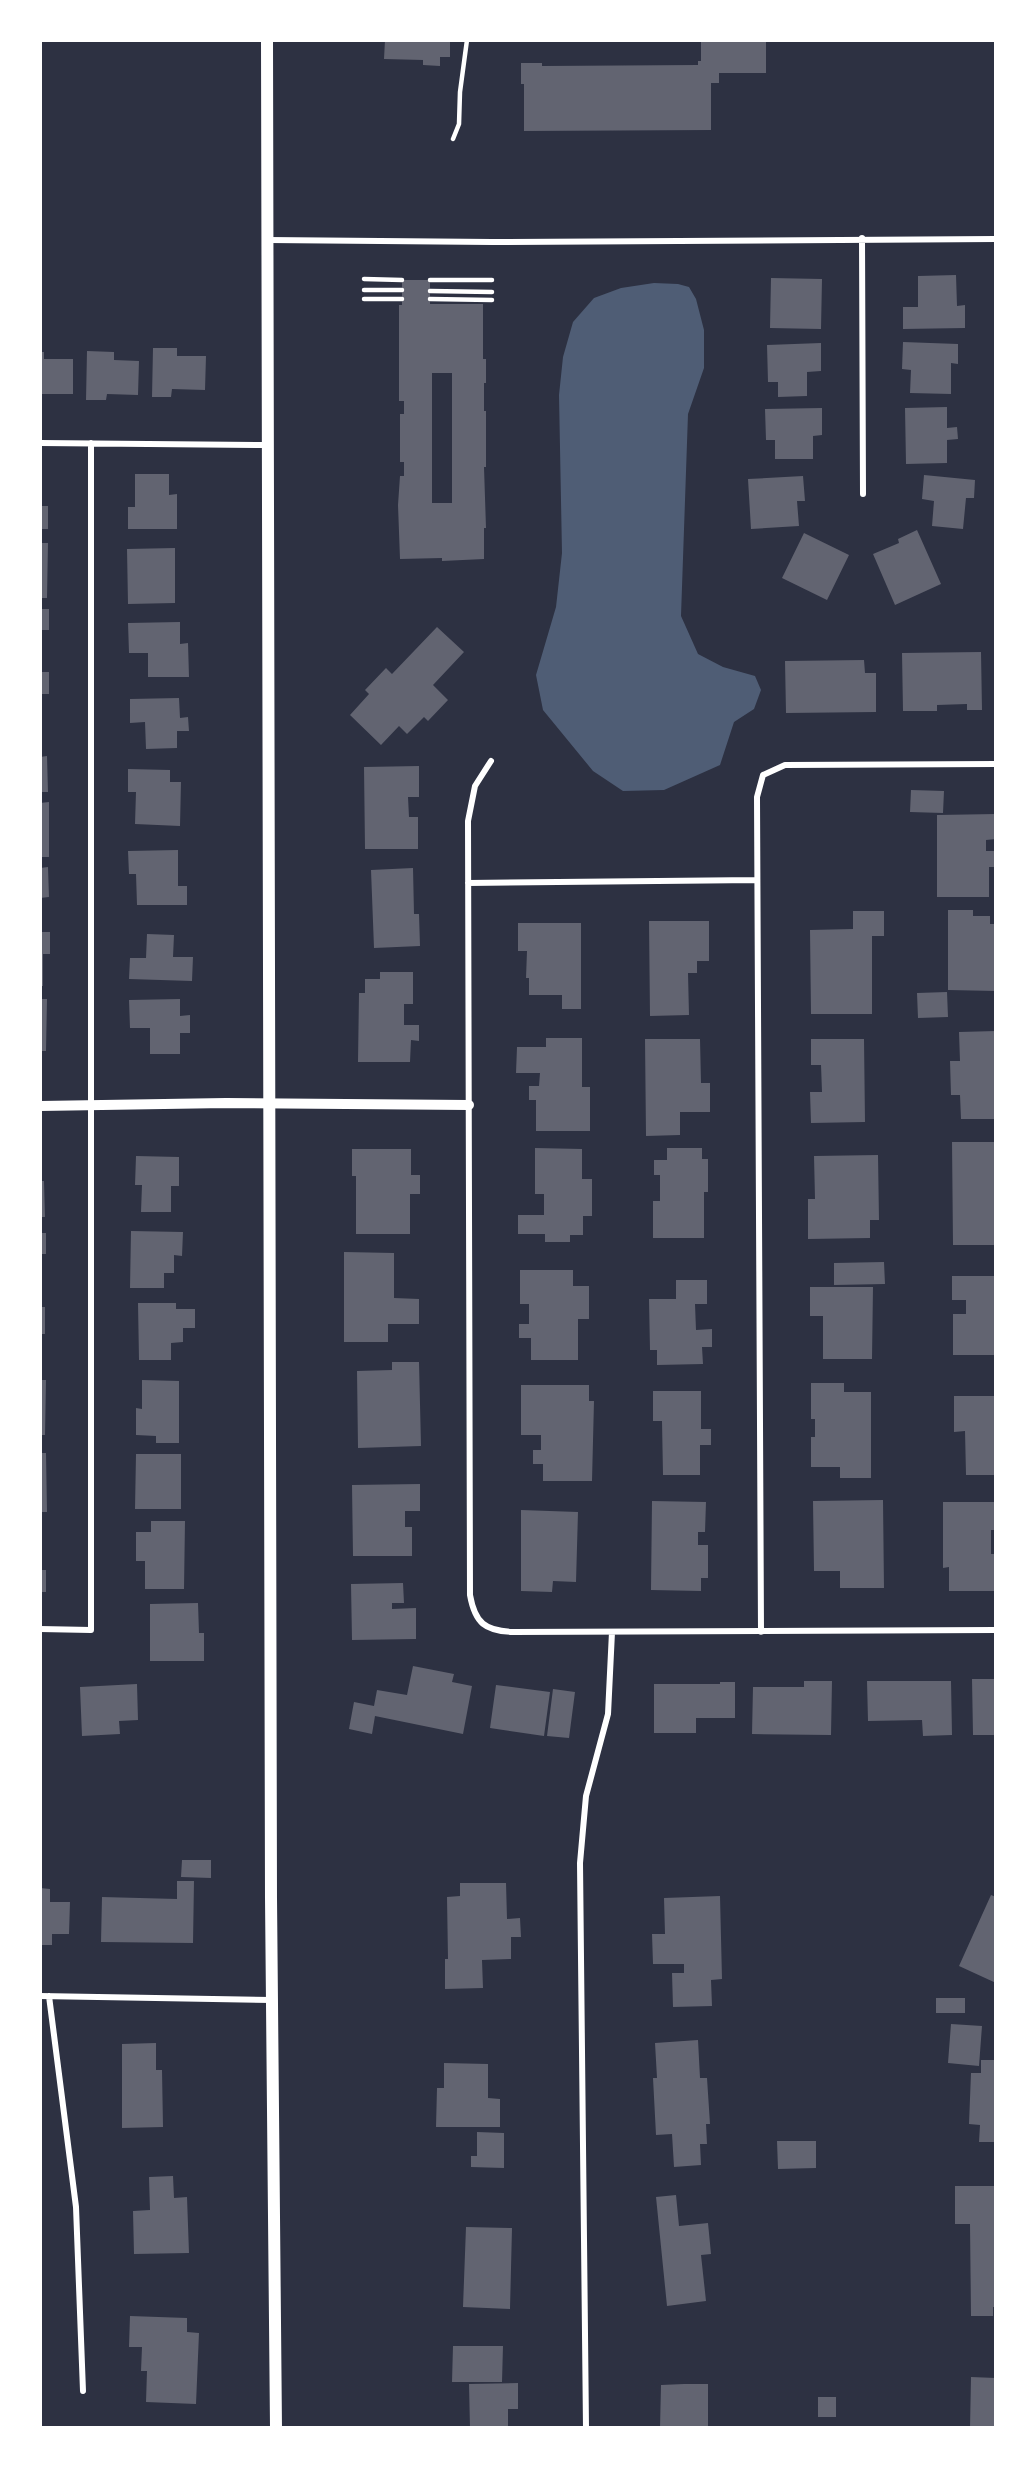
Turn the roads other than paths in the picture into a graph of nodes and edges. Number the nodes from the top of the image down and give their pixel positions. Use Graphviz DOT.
graph roads {
  1 [pos="267,40"];
  2 [pos="467,40"];
  3 [pos="453,139"];
  4 [pos="862,238"];
  5 [pos="996,239"];
  6 [pos="268,240"];
  7 [pos="364,279"];
  8 [pos="402,280"];
  9 [pos="429,280"];
  10 [pos="492,280"];
  11 [pos="364,290"];
  12 [pos="402,290"];
  13 [pos="429,291"];
  14 [pos="492,292"];
  15 [pos="364,299"];
  16 [pos="402,299"];
  17 [pos="429,299"];
  18 [pos="492,300"];
  19 [pos="40,442"];
  20 [pos="91,443"];
  21 [pos="268,446"];
  22 [pos="863,494"];
  23 [pos="491,761"];
  24 [pos="996,764"];
  25 [pos="758,880"];
  26 [pos="468,883"];
  27 [pos="268,1103"];
  28 [pos="469,1105"];
  29 [pos="40,1106"];
  30 [pos="90,1106"];
  31 [pos="40,1629"];
  32 [pos="996,1630"];
  33 [pos="612,1632"];
  34 [pos="761,1632"];
  35 [pos="40,1996"];
  36 [pos="49,1996"];
  37 [pos="272,2000"];
  38 [pos="83,2391"];
  39 [pos="276,2427"];
  40 [pos="586,2427"];
  1 -- 6 [label="main road"];
  2 -- 3 [label="lane"];
  4 -- 5 [label="street"];
  4 -- 6 [label="street"];
  4 -- 22 [label="street"];
  6 -- 21 [label="main road"];
  7 -- 8 [label="lane"];
  9 -- 10 [label="lane"];
  11 -- 12 [label="lane"];
  13 -- 14 [label="lane"];
  15 -- 16 [label="lane"];
  17 -- 18 [label="lane"];
  19 -- 20 [label="street"];
  20 -- 21 [label="street"];
  20 -- 30 [label="street"];
  21 -- 27 [label="main road"];
  23 -- 26 [label="street"];
  24 -- 25 [label="street"];
  25 -- 26 [label="street"];
  25 -- 34 [label="street"];
  26 -- 28 [label="street"];
  27 -- 28 [label="street"];
  27 -- 30 [label="street"];
  27 -- 37 [label="main road"];
  28 -- 33 [label="street"];
  29 -- 30 [label="street"];
  30 -- 31 [label="street"];
  32 -- 34 [label="street"];
  33 -- 34 [label="street"];
  33 -- 40 [label="street"];
  35 -- 36 [label="street"];
  36 -- 37 [label="street"];
  36 -- 38 [label="street"];
  37 -- 39 [label="main road"];
}
